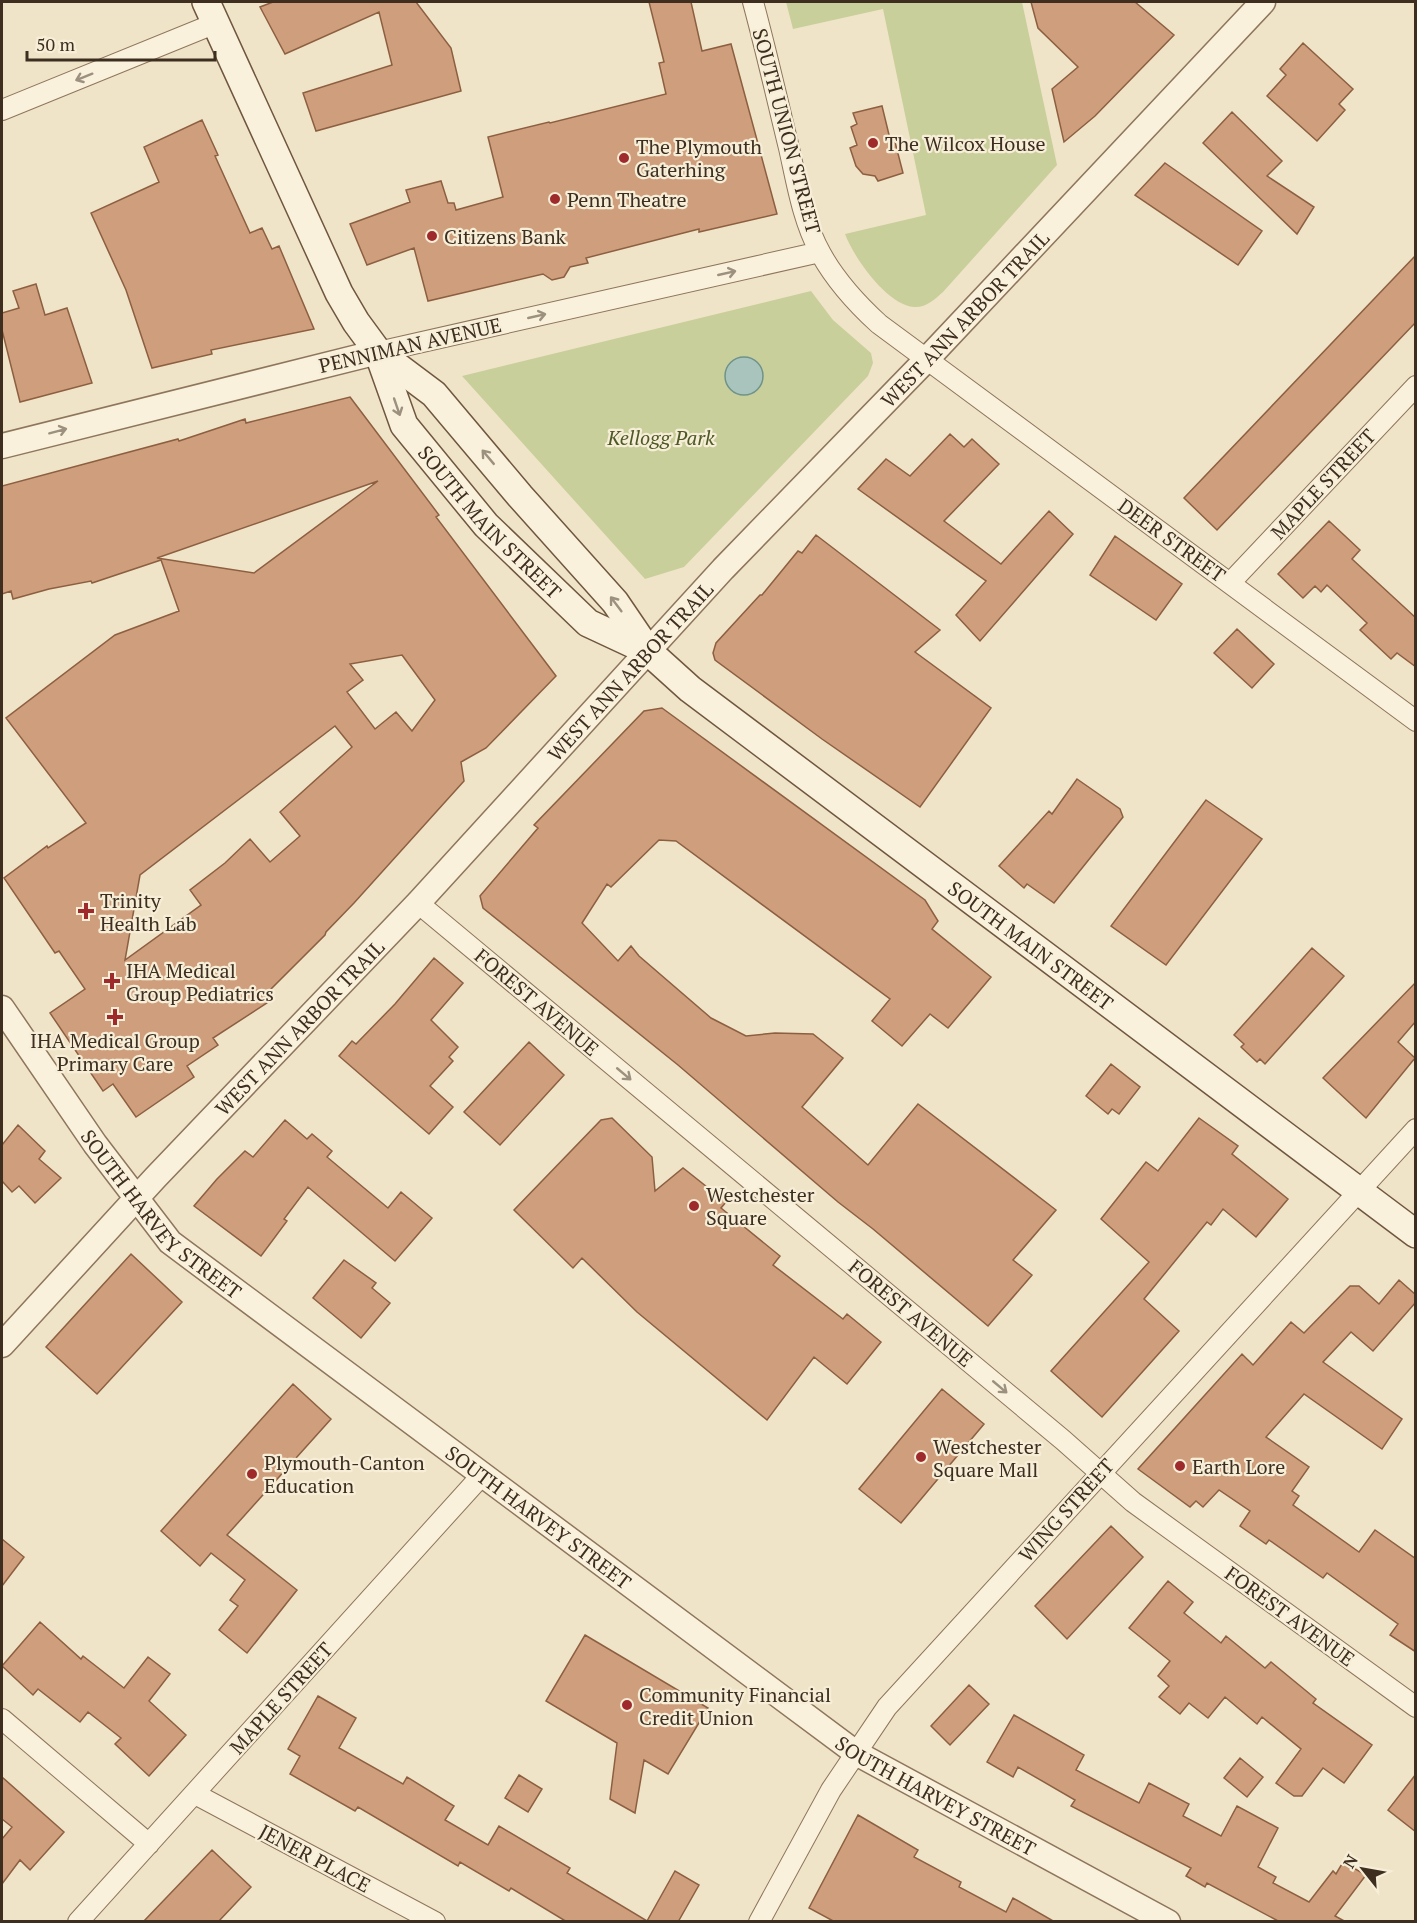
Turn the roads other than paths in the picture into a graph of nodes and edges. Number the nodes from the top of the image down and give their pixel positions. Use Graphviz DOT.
graph roads {
  1 [pos="753,2"];
  2 [pos="1263,2"];
  3 [pos="211,12"];
  4 [pos="2,110"];
  5 [pos="820,252"];
  6 [pos="378,352"];
  7 [pos="927,359"];
  8 [pos="1416,386"];
  9 [pos="2,446"];
  10 [pos="1230,583"];
  11 [pos="649,652"];
  12 [pos="1416,721"];
  13 [pos="418,903"];
  14 [pos="2,1008"];
  15 [pos="1416,1130"];
  16 [pos="1358,1192"];
  17 [pos="136,1198"];
  18 [pos="1416,1234"];
  19 [pos="2,1345"];
  20 [pos="1100,1473"];
  21 [pos="483,1474"];
  22 [pos="1416,1707"];
  23 [pos="2,1719"];
  24 [pos="856,1753"];
  25 [pos="195,1794"];
  26 [pos="149,1844"];
  27 [pos="78,1922"];
  28 [pos="435,1922"];
  29 [pos="759,1922"];
  30 [pos="1168,1922"];
  1 -- 5 [label="street, SOUTH UNION STREET"];
  2 -- 7 [label="street, WEST ANN ARBOR TRAIL"];
  3 -- 4 [label="street, one-way"];
  3 -- 6 [label="main road, SOUTH MAIN STREET"];
  6 -- 5 [label="street, PENNIMAN AVENUE, one-way"];
  5 -- 7 [label="street, SOUTH UNION STREET"];
  9 -- 6 [label="street, PENNIMAN AVENUE, one-way"];
  11 -- 6 [label="main road, SOUTH MAIN STREET, one-way"];
  6 -- 11 [label="main road, SOUTH MAIN STREET, one-way"];
  7 -- 10 [label="street, DEER STREET"];
  7 -- 11 [label="street, WEST ANN ARBOR TRAIL"];
  8 -- 10 [label="street, MAPLE STREET"];
  10 -- 12 [label="street, DEER STREET"];
  11 -- 13 [label="street, WEST ANN ARBOR TRAIL"];
  11 -- 16 [label="main road, SOUTH MAIN STREET"];
  13 -- 17 [label="street, WEST ANN ARBOR TRAIL"];
  13 -- 20 [label="street, FOREST AVENUE, one-way"];
  14 -- 17 [label="street, SOUTH HARVEY STREET"];
  15 -- 16 [label="street, WING STREET"];
  16 -- 18 [label="main road, SOUTH MAIN STREET"];
  16 -- 20 [label="street, WING STREET"];
  17 -- 19 [label="street, WEST ANN ARBOR TRAIL"];
  17 -- 21 [label="street, SOUTH HARVEY STREET"];
  20 -- 22 [label="street, FOREST AVENUE"];
  20 -- 24 [label="street, WING STREET"];
  21 -- 24 [label="street, SOUTH HARVEY STREET"];
  21 -- 25 [label="street, MAPLE STREET"];
  23 -- 26 [label="street"];
  24 -- 29 [label="street, WING STREET"];
  24 -- 30 [label="street, SOUTH HARVEY STREET"];
  25 -- 26 [label="street, MAPLE STREET"];
  25 -- 28 [label="street, JENER PLACE"];
  26 -- 27 [label="street, MAPLE STREET"];
}
